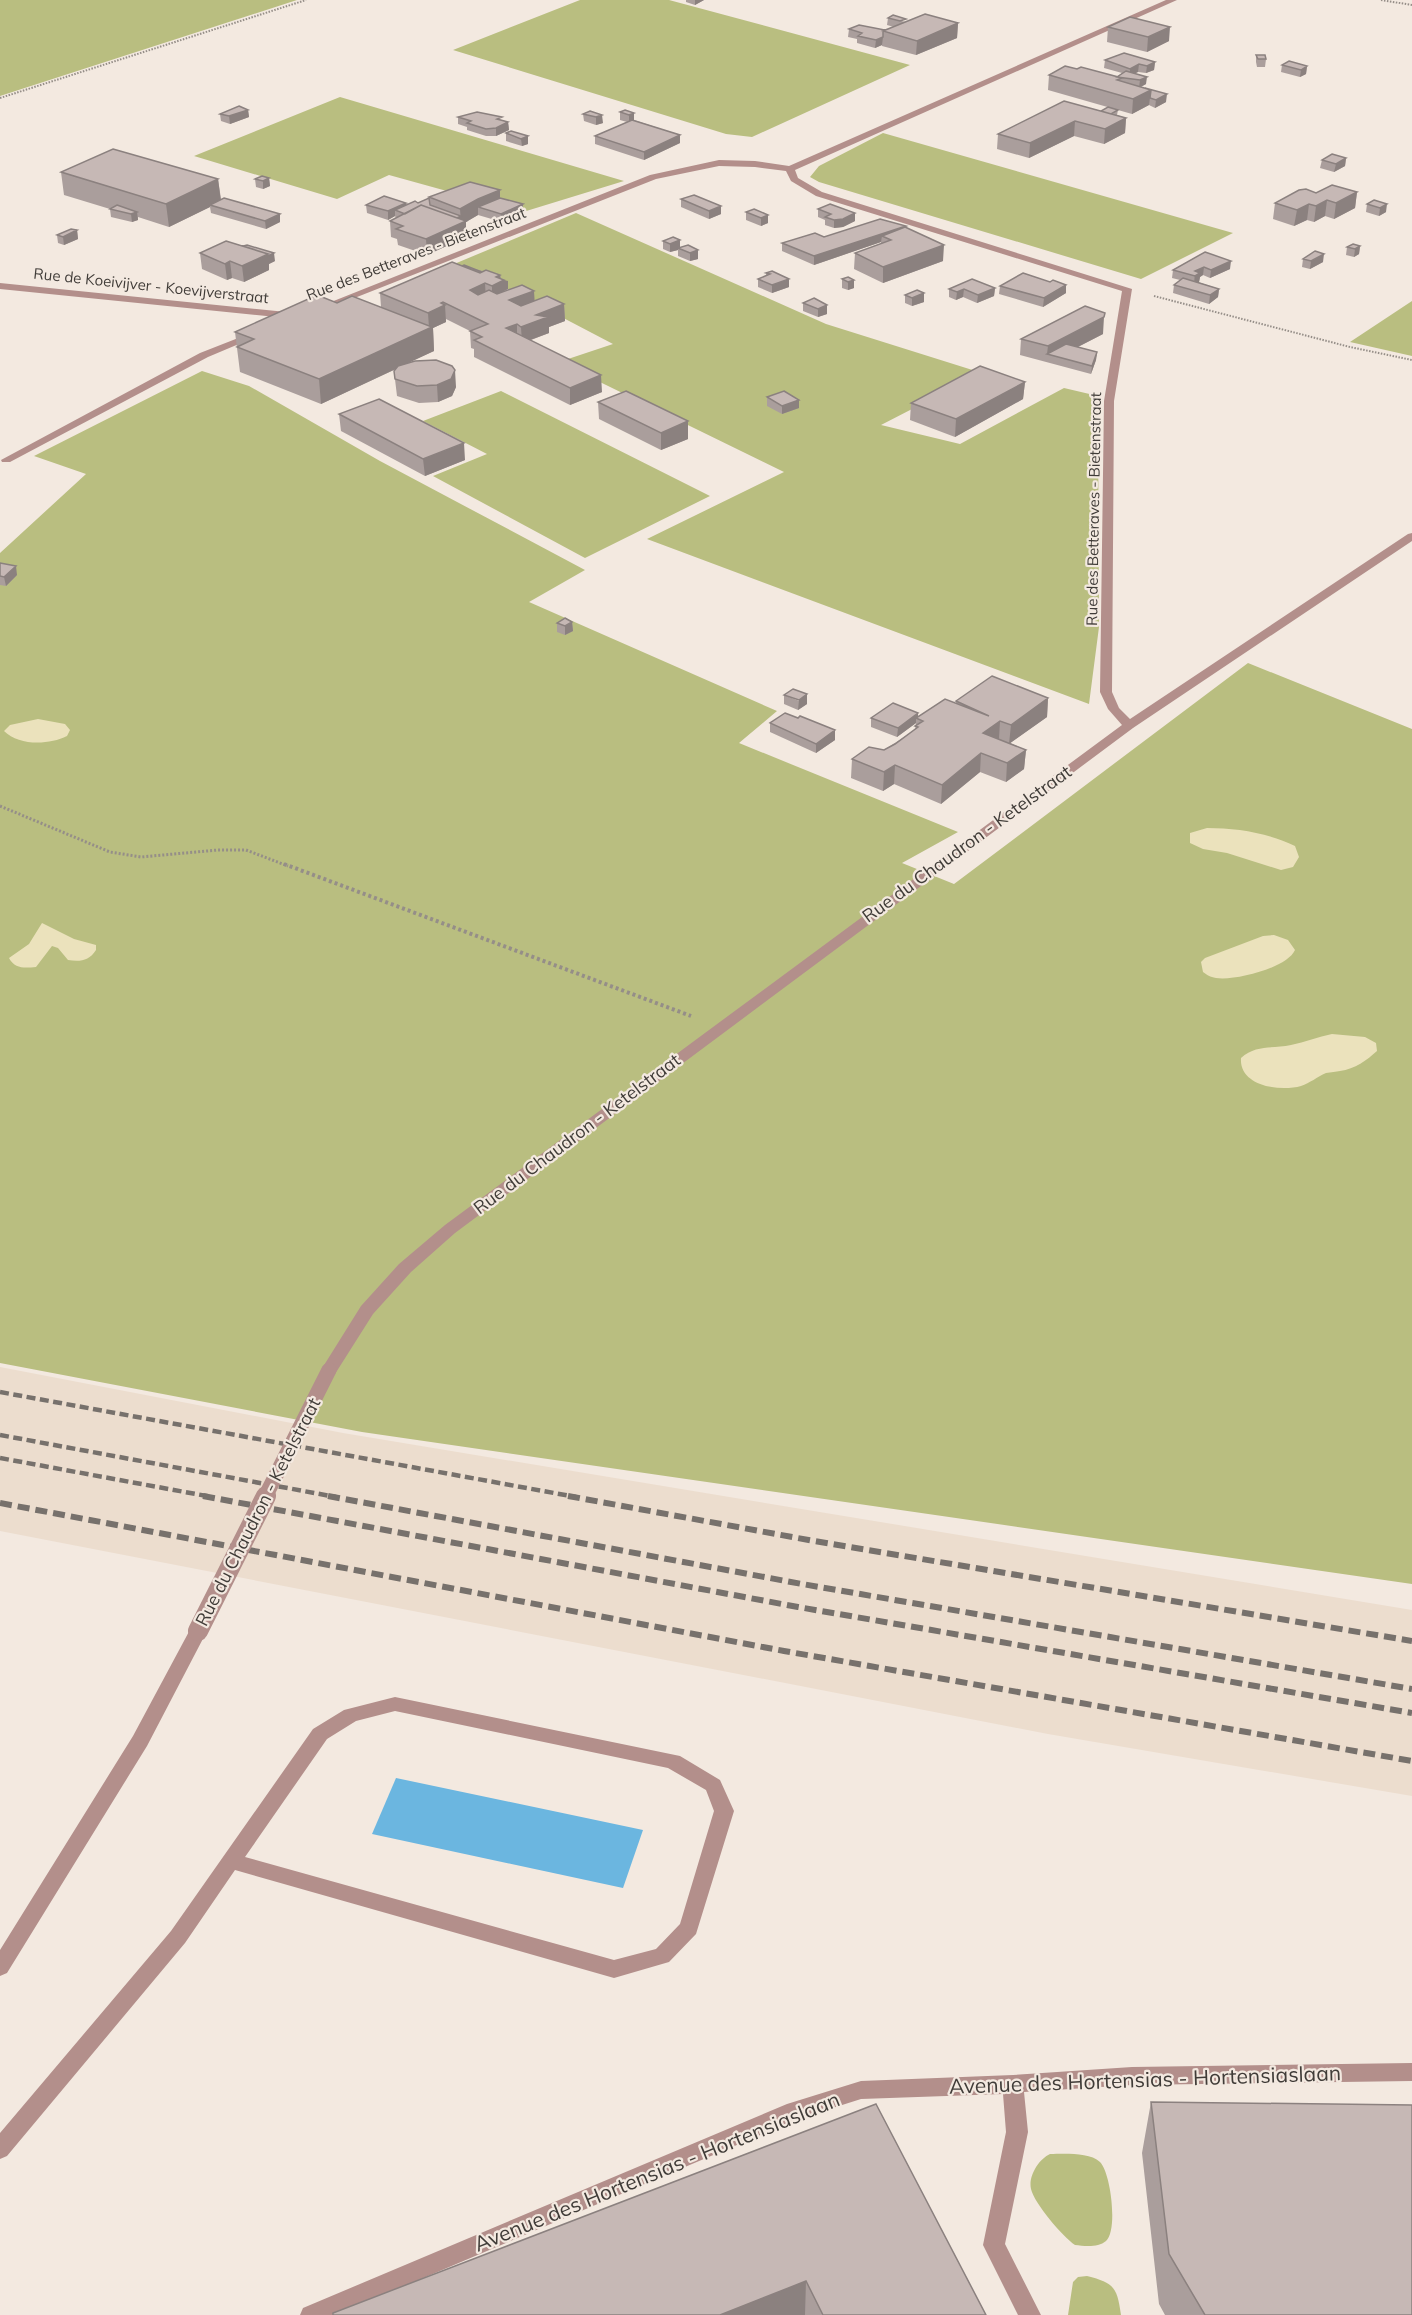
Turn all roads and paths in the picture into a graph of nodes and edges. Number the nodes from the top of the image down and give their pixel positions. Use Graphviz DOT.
graph roads {
  1 [pos="306,0"];
  2 [pos="1173,0"];
  3 [pos="1381,0"];
  4 [pos="1412,5"];
  5 [pos="0,98"];
  6 [pos="790,170"];
  7 [pos="0,286"];
  8 [pos="1127,289"];
  9 [pos="300,316"];
  10 [pos="278,325"];
  11 [pos="268,329"];
  12 [pos="1412,360"];
  13 [pos="6,460"];
  14 [pos="1412,536"];
  15 [pos="1129,725"];
  16 [pos="0,806"];
  17 [pos="719,1028"];
  18 [pos="231,1861"];
  19 [pos="0,1967"];
  20 [pos="1412,2072"];
  21 [pos="1013,2084"];
  22 [pos="0,2149"];
  23 [pos="311,2315"];
  24 [pos="1030,2315"];
  1 -- 5 [label="path"];
  2 -- 6 [label="street"];
  3 -- 4 [label="path"];
  6 -- 8 [label="street"];
  6 -- 9 [label="street, Rue des Betteraves - Bietenstraat"];
  7 -- 9 [label="street, Rue de Koeivijver - Koevijverstraat"];
  8 -- 12 [label="path"];
  8 -- 15 [label="street, Rue des Betteraves - Bietenstraat"];
  9 -- 10 [label="street, Rue des Betteraves - Bietenstraat"];
  11 -- 13 [label="street"];
  14 -- 15 [label="street, Rue du Chaudron - Ketelstraat"];
  15 -- 17 [label="street, Rue du Chaudron - Ketelstraat"];
  16 -- 17 [label="path"];
  17 -- 19 [label="street, Rue du Chaudron - Ketelstraat, bridge"];
  18 -- 18 [label="street"];
  18 -- 22 [label="street"];
  20 -- 21 [label="street, Avenue des Hortensias - Hortensiaslaan"];
  21 -- 23 [label="street, Avenue des Hortensias - Hortensiaslaan"];
  21 -- 24 [label="street"];
}
